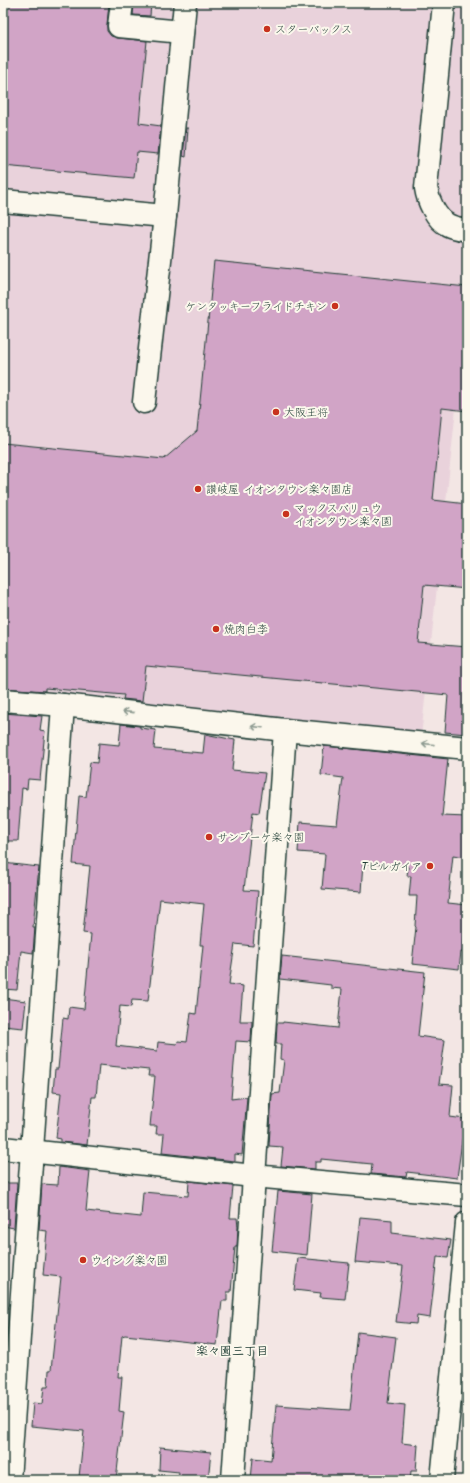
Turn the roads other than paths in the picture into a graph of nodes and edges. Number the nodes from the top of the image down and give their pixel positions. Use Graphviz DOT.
graph roads {
  1 [pos="122,3"];
  2 [pos="185,3"];
  3 [pos="444,3"];
  4 [pos="182,32"];
  5 [pos="3,201"];
  6 [pos="165,216"];
  7 [pos="467,230"];
  8 [pos="144,402"];
  9 [pos="3,700"];
  10 [pos="63,705"];
  11 [pos="285,730"];
  12 [pos="467,748"];
  13 [pos="3,1148"];
  14 [pos="32,1150"];
  15 [pos="253,1176"];
  16 [pos="467,1195"];
  17 [pos="467,1223"];
  18 [pos="8,1480"];
  19 [pos="233,1480"];
  20 [pos="442,1480"];
  1 -- 4 [label="street"];
  2 -- 4 [label="street"];
  3 -- 7 [label="street"];
  4 -- 6 [label="street"];
  5 -- 6 [label="street"];
  6 -- 8 [label="street"];
  9 -- 10 [label="street"];
  11 -- 10 [label="street, one-way"];
  10 -- 14 [label="street"];
  12 -- 11 [label="street, one-way"];
  11 -- 15 [label="street"];
  13 -- 14 [label="street"];
  14 -- 15 [label="street"];
  14 -- 18 [label="street"];
  15 -- 16 [label="street"];
  15 -- 19 [label="street"];
  17 -- 20 [label="street"];
}
